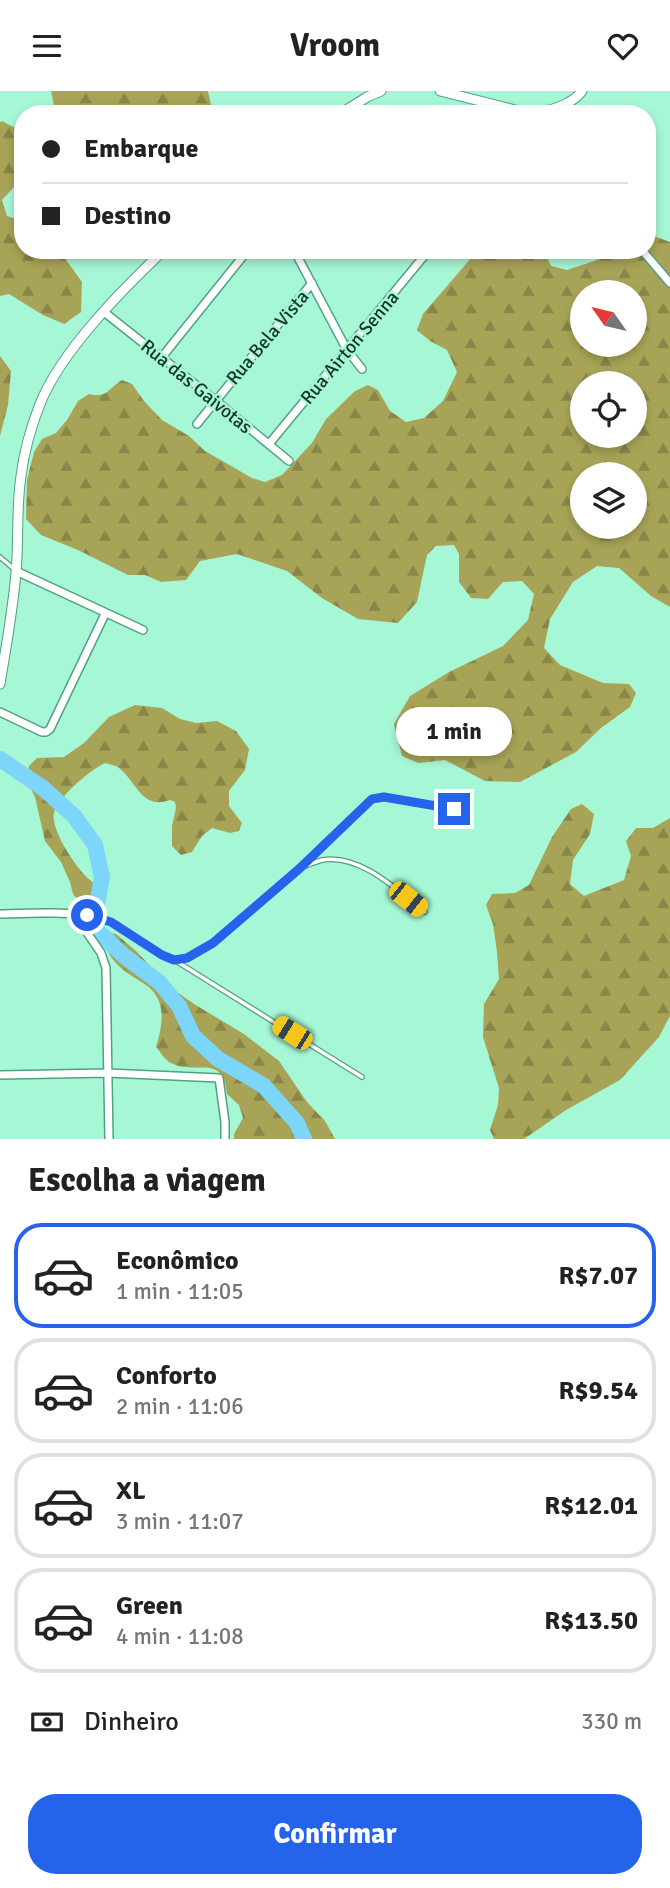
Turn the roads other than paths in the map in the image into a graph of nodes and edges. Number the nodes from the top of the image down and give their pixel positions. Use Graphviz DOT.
graph roads {
  1 [pos="381,91"];
  2 [pos="440,91"];
  3 [pos="582,91"];
  4 [pos="354,105"];
  5 [pos="495,105"];
  6 [pos="562,105"];
  7 [pos="155,259"];
  8 [pos="241,259"];
  9 [pos="299,259"];
  10 [pos="422,259"];
  11 [pos="650,259"];
  12 [pos="312,283"];
  13 [pos="670,283"];
  14 [pos="104,312"];
  15 [pos="347,350"];
  16 [pos="162,357"];
  17 [pos="362,369"];
  18 [pos="215,400"];
  19 [pos="197,424"];
  20 [pos="269,444"];
  21 [pos="289,461"];
  22 [pos="0,557"];
  23 [pos="16,571"];
  24 [pos="105,614"];
  25 [pos="143,630"];
  26 [pos="0,684"];
  27 [pos="0,712"];
  28 [pos="454,809"];
  29 [pos="299,869"];
  30 [pos="425,912"];
  31 [pos="0,914"];
  32 [pos="75,915"];
  33 [pos="100,918"];
  34 [pos="174,960"];
  35 [pos="108,1073"];
  36 [pos="0,1075"];
  37 [pos="362,1077"];
  38 [pos="109,1139"];
  39 [pos="225,1139"];
  1 -- 4 [label="street"];
  2 -- 5 [label="street"];
  3 -- 6 [label="street"];
  7 -- 14 [label="street"];
  8 -- 16 [label="street"];
  9 -- 12 [label="street"];
  10 -- 15 [label="street, Rua Airton Senna"];
  11 -- 13 [label="street"];
  12 -- 15 [label="street"];
  12 -- 18 [label="street, Rua Bela Vista"];
  14 -- 16 [label="street, Rua das Gaivotas"];
  14 -- 23 [label="street"];
  15 -- 17 [label="street"];
  15 -- 20 [label="street, Rua Airton Senna"];
  16 -- 18 [label="street, Rua das Gaivotas"];
  18 -- 19 [label="street, Rua Bela Vista"];
  18 -- 20 [label="street, Rua das Gaivotas"];
  20 -- 21 [label="street, Rua das Gaivotas"];
  22 -- 23 [label="lane"];
  23 -- 24 [label="street"];
  23 -- 26 [label="street"];
  24 -- 25 [label="street"];
  24 -- 27 [label="street"];
  28 -- 29 [label="lane"];
  29 -- 30 [label="lane"];
  29 -- 34 [label="lane"];
  31 -- 32 [label="street"];
  32 -- 33 [label="street"];
  32 -- 35 [label="street"];
  33 -- 34 [label="lane"];
  34 -- 37 [label="lane"];
  35 -- 36 [label="street"];
  35 -- 38 [label="street"];
  35 -- 39 [label="street"];
}
